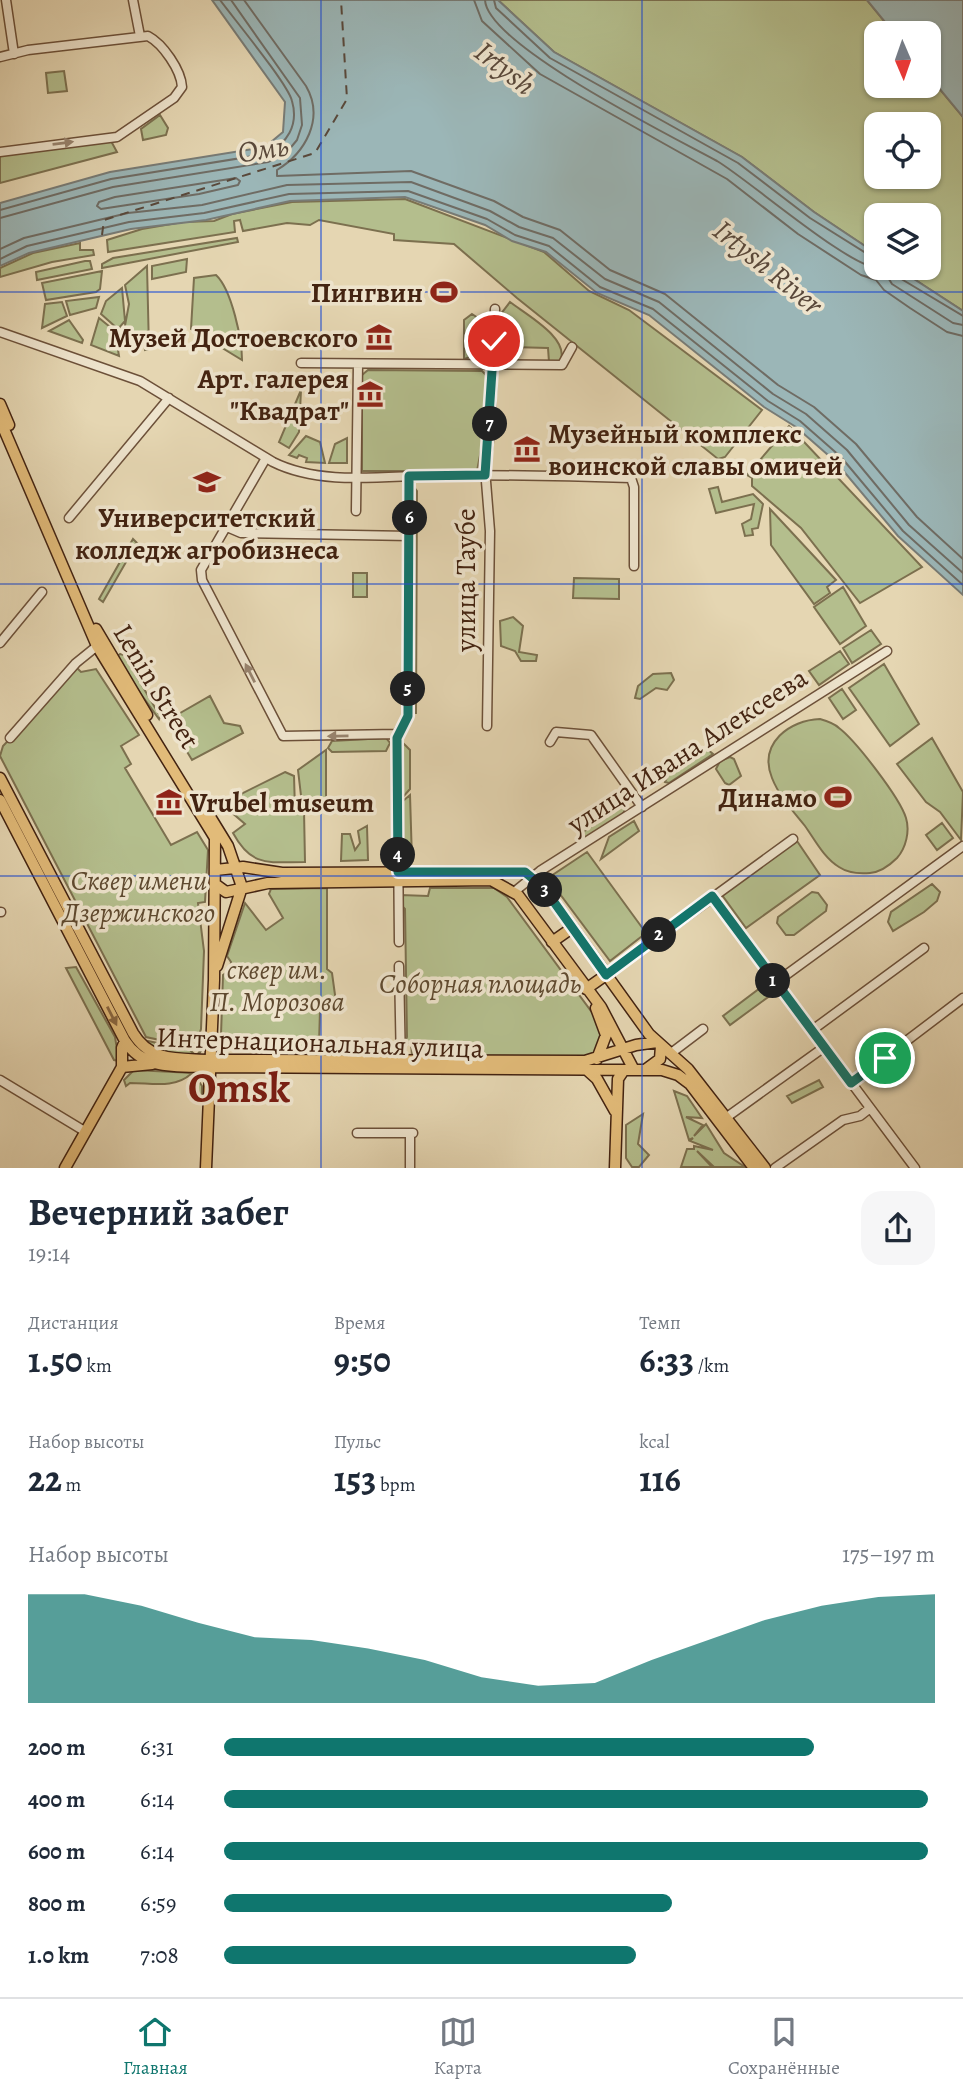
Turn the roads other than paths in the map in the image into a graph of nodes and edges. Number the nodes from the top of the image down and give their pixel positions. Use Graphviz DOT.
graph roads {
  1 [pos="6,0"];
  2 [pos="134,0"];
  3 [pos="140,36"];
  4 [pos="14,54"];
  5 [pos="0,57"];
  6 [pos="0,152"];
  7 [pos="495,309"];
  8 [pos="0,332"];
  9 [pos="572,347"];
  10 [pos="301,363"];
  11 [pos="358,364"];
  12 [pos="493,364"];
  13 [pos="169,398"];
  14 [pos="0,404"];
  15 [pos="0,420"];
  16 [pos="266,458"];
  17 [pos="485,475"];
  18 [pos="356,476"];
  19 [pos="409,476"];
  20 [pos="356,511"];
  21 [pos="69,518"];
  22 [pos="226,527"];
  23 [pos="410,536"];
  24 [pos="634,566"];
  25 [pos="42,592"];
  26 [pos="0,643"];
  27 [pos="97,646"];
  28 [pos="887,651"];
  29 [pos="487,726"];
  30 [pos="397,734"];
  31 [pos="10,738"];
  32 [pos="550,742"];
  33 [pos="0,778"];
  34 [pos="0,800"];
  35 [pos="642,807"];
  36 [pos="793,839"];
  37 [pos="963,846"];
  38 [pos="236,867"];
  39 [pos="216,870"];
  40 [pos="398,876"];
  41 [pos="329,877"];
  42 [pos="534,878"];
  43 [pos="217,886"];
  44 [pos="242,887"];
  45 [pos="514,892"];
  46 [pos="712,896"];
  47 [pos="572,928"];
  48 [pos="399,942"];
  49 [pos="552,942"];
  50 [pos="82,946"];
  51 [pos="924,948"];
  52 [pos="399,966"];
  53 [pos="606,975"];
  54 [pos="214,980"];
  55 [pos="775,983"];
  56 [pos="586,989"];
  57 [pos="963,998"];
  58 [pos="596,1003"];
  59 [pos="703,1029"];
  60 [pos="811,1031"];
  61 [pos="125,1041"];
  62 [pos="663,1047"];
  63 [pos="136,1048"];
  64 [pos="824,1048"];
  65 [pos="624,1049"];
  66 [pos="597,1059"];
  67 [pos="152,1063"];
  68 [pos="210,1063"];
  69 [pos="401,1065"];
  70 [pos="122,1067"];
  71 [pos="586,1070"];
  72 [pos="629,1070"];
  73 [pos="645,1070"];
  74 [pos="0,1080"];
  75 [pos="851,1083"];
  76 [pos="869,1109"];
  77 [pos="615,1111"];
  78 [pos="727,1117"];
  79 [pos="86,1132"];
  80 [pos="357,1133"];
  81 [pos="65,1167"];
  82 [pos="206,1167"];
  83 [pos="410,1167"];
  84 [pos="615,1167"];
  85 [pos="754,1167"];
  86 [pos="765,1167"];
  87 [pos="775,1167"];
  88 [pos="915,1167"];
  1 -- 4 [label="street"];
  2 -- 3 [label="street"];
  3 -- 4 [label="street"];
  6 -- 3 [label="street, one-way"];
  4 -- 5 [label="street"];
  7 -- 12 [label="street, улица Таубе"];
  8 -- 13 [label="street"];
  9 -- 12 [label="street"];
  10 -- 11 [label="street"];
  11 -- 12 [label="street"];
  11 -- 18 [label="street"];
  12 -- 17 [label="street, улица Таубе"];
  13 -- 16 [label="street"];
  13 -- 21 [label="street"];
  14 -- 38 [label="main road, Lenin Street"];
  15 -- 27 [label="main road, Lenin Street"];
  16 -- 18 [label="street"];
  16 -- 22 [label="street"];
  17 -- 19 [label="street"];
  17 -- 24 [label="street"];
  17 -- 29 [label="street, улица Таубе"];
  18 -- 19 [label="street"];
  18 -- 20 [label="street"];
  19 -- 23 [label="street"];
  22 -- 23 [label="street"];
  30 -- 22 [label="street, one-way"];
  23 -- 30 [label="street"];
  25 -- 26 [label="street"];
  27 -- 31 [label="street"];
  27 -- 39 [label="main road, Lenin Street"];
  28 -- 35 [label="street, улица Ивана Алексеева"];
  30 -- 40 [label="street"];
  32 -- 35 [label="street"];
  33 -- 50 [label="main road"];
  34 -- 50 [label="main road"];
  35 -- 42 [label="street, улица Ивана Алексеева"];
  36 -- 46 [label="street"];
  37 -- 55 [label="street"];
  38 -- 39 [label="main road"];
  38 -- 41 [label="main road"];
  38 -- 44 [label="main road, Lenin Street"];
  39 -- 43 [label="main road"];
  40 -- 41 [label="main road"];
  40 -- 42 [label="main road"];
  40 -- 45 [label="main road"];
  40 -- 48 [label="street"];
  41 -- 44 [label="main road"];
  42 -- 45 [label="street, улица Ивана Алексеева"];
  42 -- 47 [label="main road"];
  43 -- 44 [label="main road"];
  43 -- 54 [label="main road"];
  44 -- 54 [label="main road"];
  45 -- 49 [label="main road"];
  46 -- 53 [label="street"];
  46 -- 55 [label="street"];
  47 -- 49 [label="main road"];
  47 -- 53 [label="main road"];
  49 -- 56 [label="main road"];
  50 -- 61 [label="main road, one-way"];
  50 -- 63 [label="main road"];
  51 -- 60 [label="street"];
  52 -- 69 [label="street"];
  53 -- 56 [label="main road"];
  53 -- 62 [label="main road"];
  54 -- 68 [label="main road"];
  55 -- 60 [label="street"];
  56 -- 58 [label="main road"];
  57 -- 75 [label="street"];
  58 -- 65 [label="main road"];
  58 -- 66 [label="main road"];
  59 -- 62 [label="street"];
  60 -- 64 [label="street"];
  61 -- 63 [label="main road"];
  61 -- 70 [label="main road"];
  62 -- 65 [label="main road, Интернациональная улица"];
  62 -- 73 [label="main road"];
  62 -- 78 [label="main road"];
  63 -- 67 [label="main road, Интернациональная улица"];
  63 -- 68 [label="main road, Интернациональная улица"];
  64 -- 75 [label="street"];
  64 -- 78 [label="street"];
  65 -- 66 [label="main road, Интернациональная улица"];
  65 -- 72 [label="main road"];
  66 -- 69 [label="main road, Интернациональная улица"];
  67 -- 68 [label="main road, Интернациональная улица"];
  67 -- 70 [label="main road"];
  68 -- 69 [label="main road, Интернациональная улица"];
  68 -- 82 [label="main road"];
  69 -- 71 [label="main road, Интернациональная улица"];
  70 -- 79 [label="main road"];
  71 -- 72 [label="main road, Интернациональная улица"];
  71 -- 77 [label="main road"];
  72 -- 73 [label="main road, Интернациональная улица"];
  72 -- 77 [label="main road"];
  73 -- 85 [label="main road, Интернациональная улица"];
  74 -- 79 [label="street"];
  75 -- 76 [label="street"];
  76 -- 87 [label="street"];
  76 -- 88 [label="street"];
  77 -- 84 [label="main road"];
  78 -- 86 [label="main road"];
  79 -- 81 [label="main road"];
  80 -- 83 [label="street"];
}
